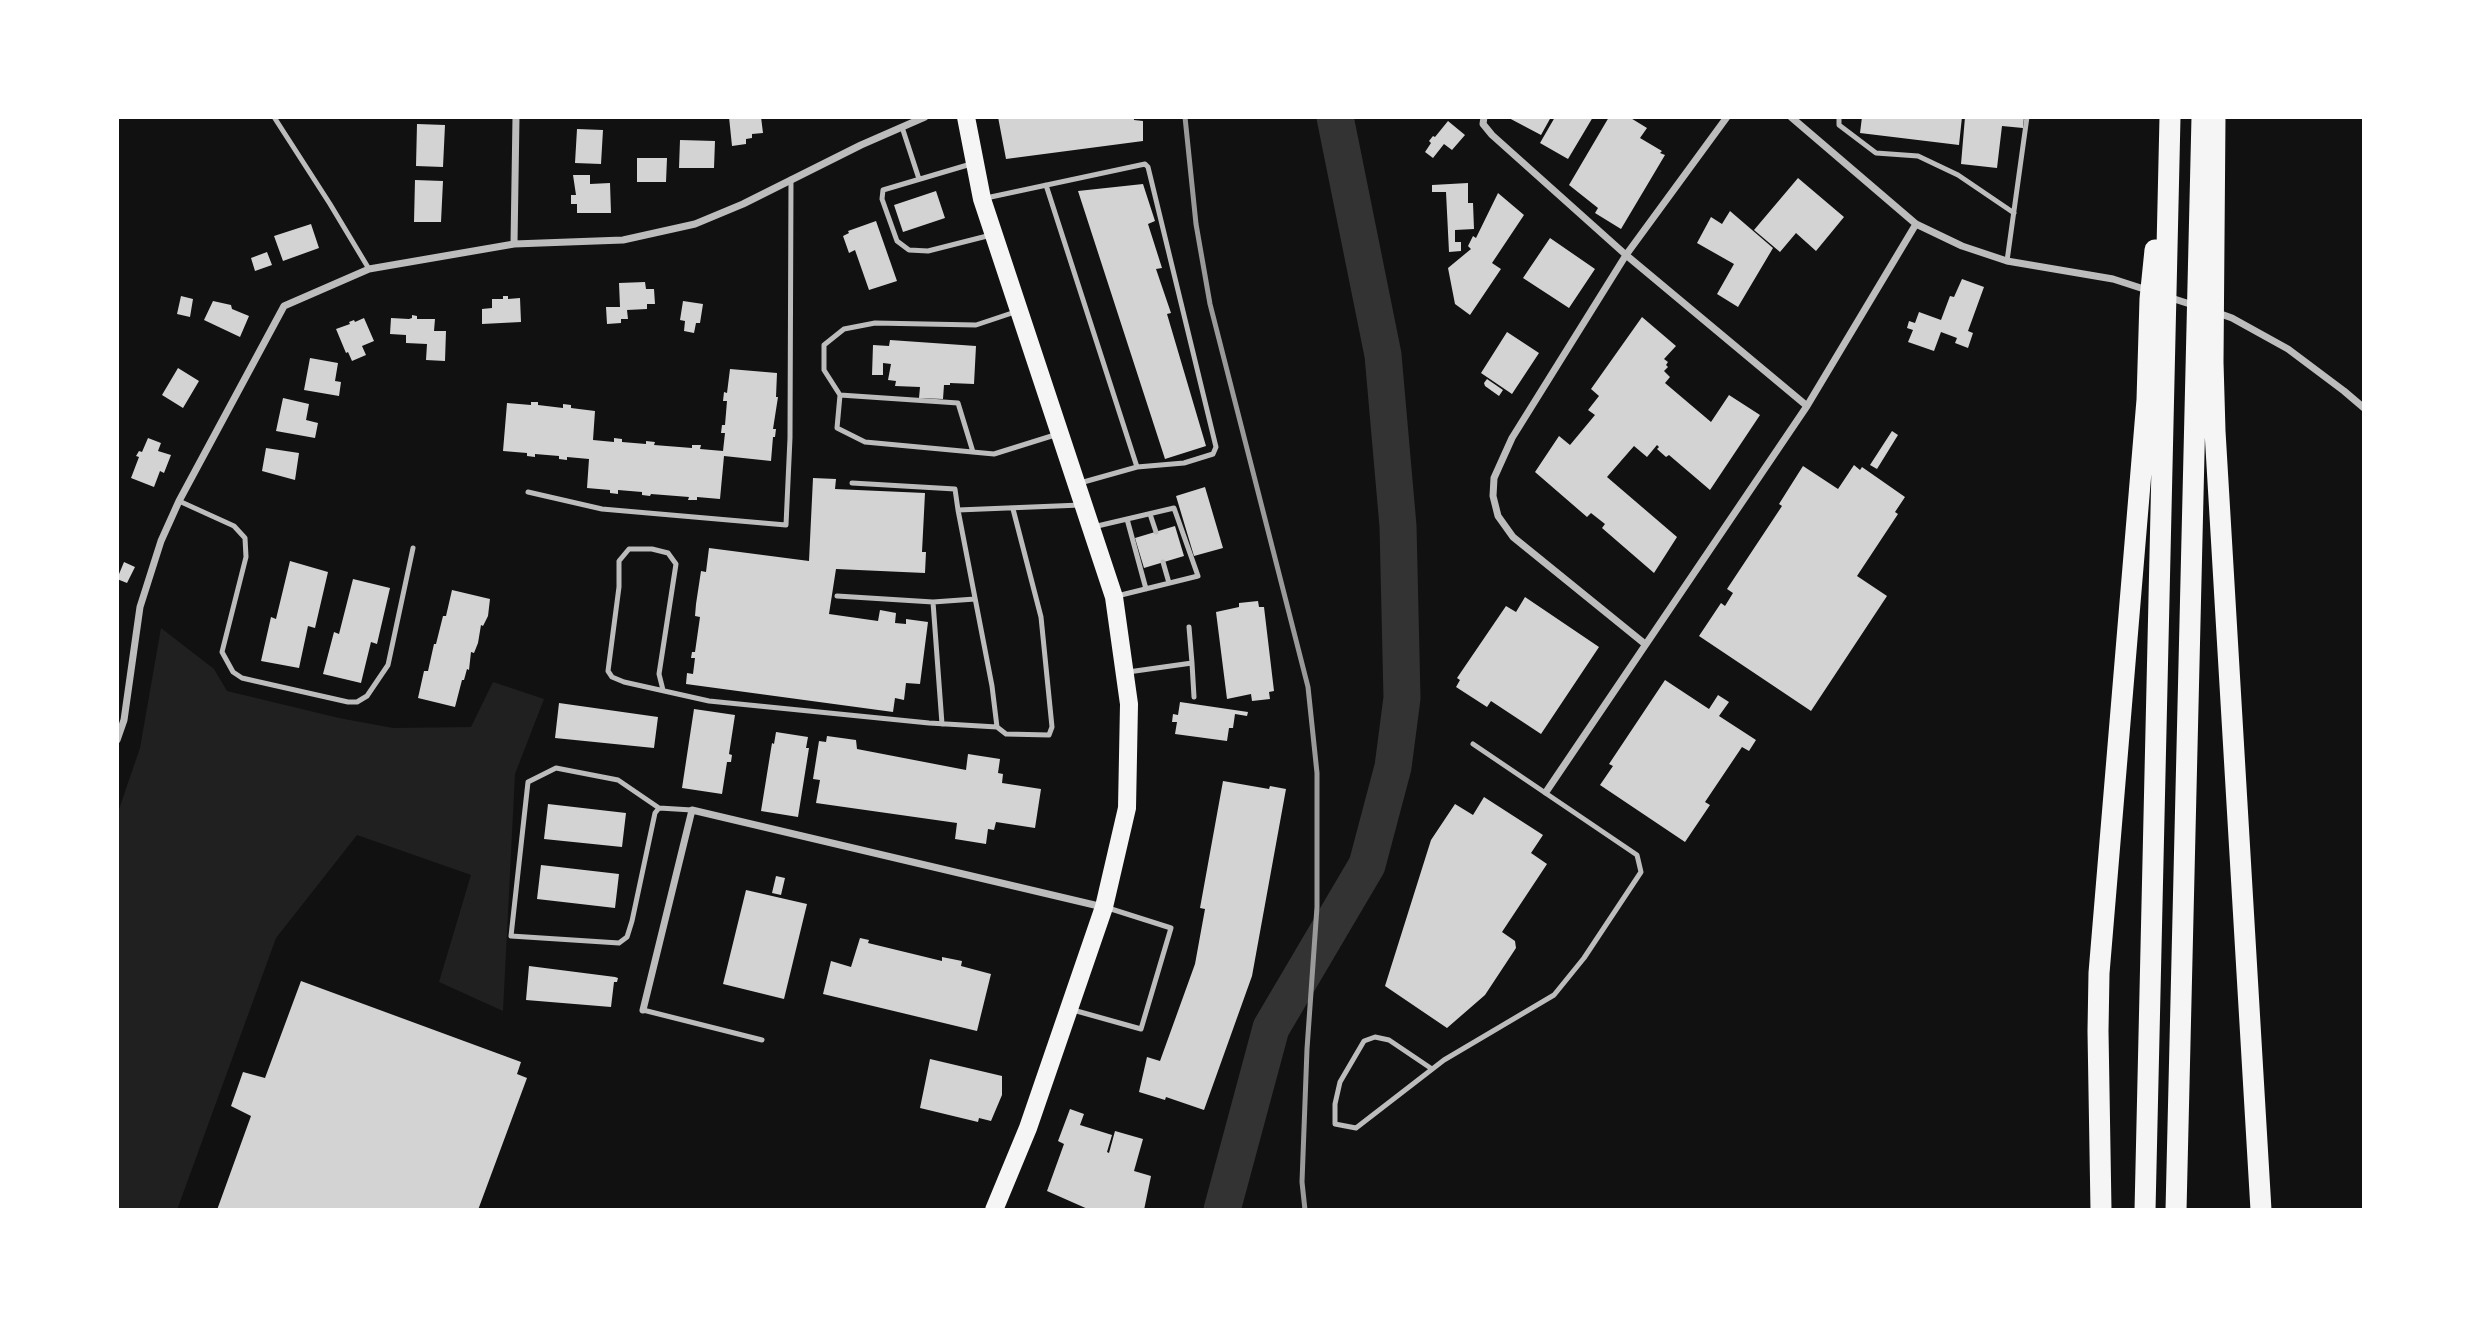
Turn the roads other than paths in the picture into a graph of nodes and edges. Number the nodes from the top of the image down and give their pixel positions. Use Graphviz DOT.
graph roads {
  1 [pos="274,117"];
  2 [pos="516,117"];
  3 [pos="925,117"];
  4 [pos="966,117"];
  5 [pos="1484,117"];
  6 [pos="1727,117"];
  7 [pos="1791,117"];
  8 [pos="1839,117"];
  9 [pos="2027,117"];
  10 [pos="2170,117"];
  11 [pos="2202,117"];
  12 [pos="2215,117"];
  13 [pos="902,127"];
  14 [pos="975,163"];
  15 [pos="791,179"];
  16 [pos="919,179"];
  17 [pos="1046,185"];
  18 [pos="982,199"];
  19 [pos="2014,213"];
  20 [pos="1916,224"];
  21 [pos="995,234"];
  22 [pos="514,244"];
  23 [pos="1626,255"];
  24 [pos="2206,260"];
  25 [pos="2007,261"];
  26 [pos="369,269"];
  27 [pos="1019,310"];
  28 [pos="2157,343"];
  29 [pos="2204,360"];
  30 [pos="840,395"];
  31 [pos="1807,406"];
  32 [pos="2364,408"];
  33 [pos="1061,433"];
  34 [pos="973,452"];
  35 [pos="1137,467"];
  36 [pos="852,483"];
  37 [pos="1077,484"];
  38 [pos="528,492"];
  39 [pos="179,501"];
  40 [pos="1084,505"];
  41 [pos="1013,509"];
  42 [pos="958,510"];
  43 [pos="1150,514"];
  44 [pos="1127,519"];
  45 [pos="1092,527"];
  46 [pos="1156,532"];
  47 [pos="413,548"];
  48 [pos="1163,562"];
  49 [pos="1169,583"];
  50 [pos="1146,589"];
  51 [pos="837,596"];
  52 [pos="1114,597"];
  53 [pos="975,599"];
  54 [pos="933,602"];
  55 [pos="1189,628"];
  56 [pos="1645,644"];
  57 [pos="1192,663"];
  58 [pos="1125,672"];
  59 [pos="663,690"];
  60 [pos="1194,697"];
  61 [pos="942,724"];
  62 [pos="997,726"];
  63 [pos="117,740"];
  64 [pos="1473,744"];
  65 [pos="1546,792"];
  66 [pos="659,808"];
  67 [pos="692,810"];
  68 [pos="1104,907"];
  69 [pos="1070,1009"];
  70 [pos="643,1010"];
  71 [pos="762,1040"];
  72 [pos="1432,1069"];
  73 [pos="994,1210"];
  74 [pos="2101,1210"];
  75 [pos="2145,1210"];
  76 [pos="2176,1210"];
  77 [pos="2261,1210"];
  1 -- 26 [label="lane"];
  2 -- 22 [label="street"];
  3 -- 13 [label="street"];
  4 -- 14 [label="main road"];
  5 -- 23 [label="street"];
  6 -- 23 [label="street"];
  7 -- 20 [label="street"];
  8 -- 19 [label="lane"];
  9 -- 19 [label="lane"];
  10 -- 28 [label="highway"];
  11 -- 24 [label="highway"];
  12 -- 24 [label="highway"];
  13 -- 15 [label="street"];
  13 -- 16 [label="lane"];
  14 -- 16 [label="lane"];
  14 -- 18 [label="main road"];
  15 -- 22 [label="street"];
  15 -- 38 [label="lane"];
  16 -- 21 [label="lane"];
  17 -- 18 [label="lane"];
  17 -- 35 [label="lane"];
  17 -- 35 [label="lane"];
  18 -- 21 [label="main road"];
  19 -- 25 [label="lane"];
  20 -- 25 [label="street"];
  20 -- 31 [label="street"];
  21 -- 27 [label="main road"];
  22 -- 26 [label="street"];
  23 -- 31 [label="street"];
  23 -- 56 [label="street"];
  24 -- 29 [label="highway"];
  25 -- 32 [label="street"];
  26 -- 39 [label="street"];
  27 -- 30 [label="lane"];
  27 -- 33 [label="main road"];
  28 -- 74 [label="highway"];
  28 -- 75 [label="highway"];
  29 -- 76 [label="highway"];
  29 -- 77 [label="highway"];
  30 -- 34 [label="lane"];
  30 -- 34 [label="lane"];
  31 -- 56 [label="street"];
  33 -- 34 [label="lane"];
  33 -- 37 [label="main road"];
  35 -- 37 [label="lane"];
  36 -- 42 [label="lane"];
  37 -- 40 [label="main road"];
  39 -- 47 [label="lane"];
  39 -- 63 [label="street"];
  40 -- 41 [label="lane"];
  40 -- 45 [label="main road"];
  41 -- 42 [label="lane"];
  41 -- 62 [label="lane"];
  42 -- 53 [label="lane"];
  43 -- 44 [label="lane"];
  43 -- 46 [label="lane"];
  43 -- 49 [label="lane"];
  44 -- 45 [label="lane"];
  44 -- 50 [label="lane"];
  45 -- 52 [label="main road"];
  48 -- 49 [label="lane"];
  49 -- 50 [label="lane"];
  50 -- 52 [label="lane"];
  51 -- 54 [label="lane"];
  52 -- 58 [label="main road"];
  53 -- 54 [label="lane"];
  53 -- 62 [label="lane"];
  54 -- 61 [label="lane"];
  55 -- 57 [label="lane"];
  56 -- 65 [label="street"];
  57 -- 58 [label="lane"];
  57 -- 60 [label="lane"];
  58 -- 68 [label="main road"];
  59 -- 59 [label="lane"];
  59 -- 61 [label="lane"];
  61 -- 62 [label="lane"];
  64 -- 65 [label="lane"];
  65 -- 72 [label="lane"];
  66 -- 66 [label="lane"];
  66 -- 67 [label="lane"];
  67 -- 68 [label="street"];
  67 -- 70 [label="street"];
  68 -- 69 [label="main road"];
  68 -- 69 [label="lane"];
  69 -- 73 [label="main road"];
  70 -- 71 [label="lane"];
  72 -- 72 [label="lane"];
}
